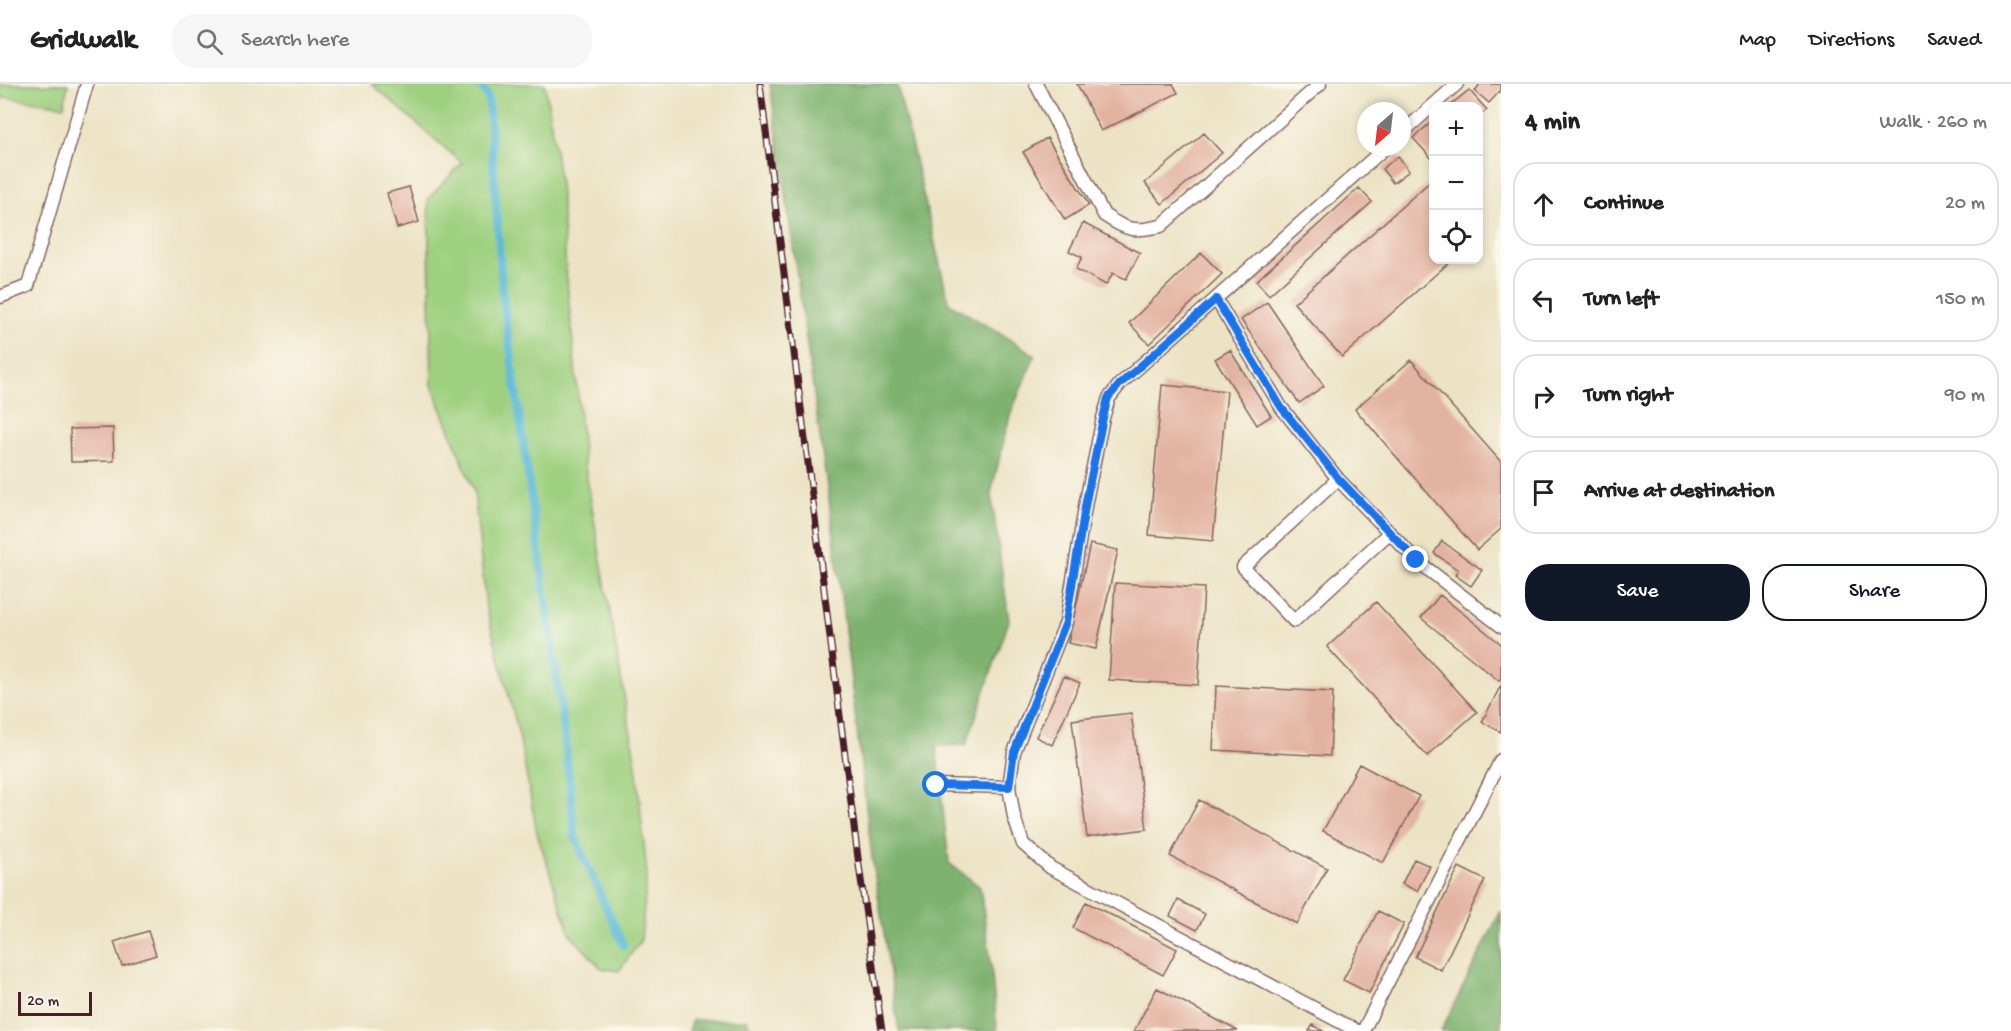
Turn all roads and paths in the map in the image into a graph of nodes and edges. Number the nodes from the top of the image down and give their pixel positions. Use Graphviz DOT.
graph roads {
  1 [pos="87,84"];
  2 [pos="1036,84"];
  3 [pos="1320,84"];
  4 [pos="1457,84"];
  5 [pos="1411,125"];
  6 [pos="1376,156"];
  7 [pos="0,297"];
  8 [pos="1216,299"];
  9 [pos="1338,478"];
  10 [pos="1389,533"];
  11 [pos="1501,626"];
  12 [pos="1501,760"];
  13 [pos="936,785"];
  14 [pos="1009,787"];
  15 [pos="1357,1031"];
  16 [pos="1363,1031"];
  1 -- 7 [label="lane"];
  2 -- 3 [label="lane"];
  4 -- 5 [label="lane"];
  6 -- 8 [label="lane"];
  8 -- 9 [label="lane"];
  8 -- 14 [label="lane"];
  9 -- 10 [label="lane"];
  9 -- 10 [label="lane"];
  10 -- 11 [label="lane"];
  12 -- 16 [label="lane"];
  13 -- 14 [label="lane"];
  14 -- 15 [label="lane"];
}
